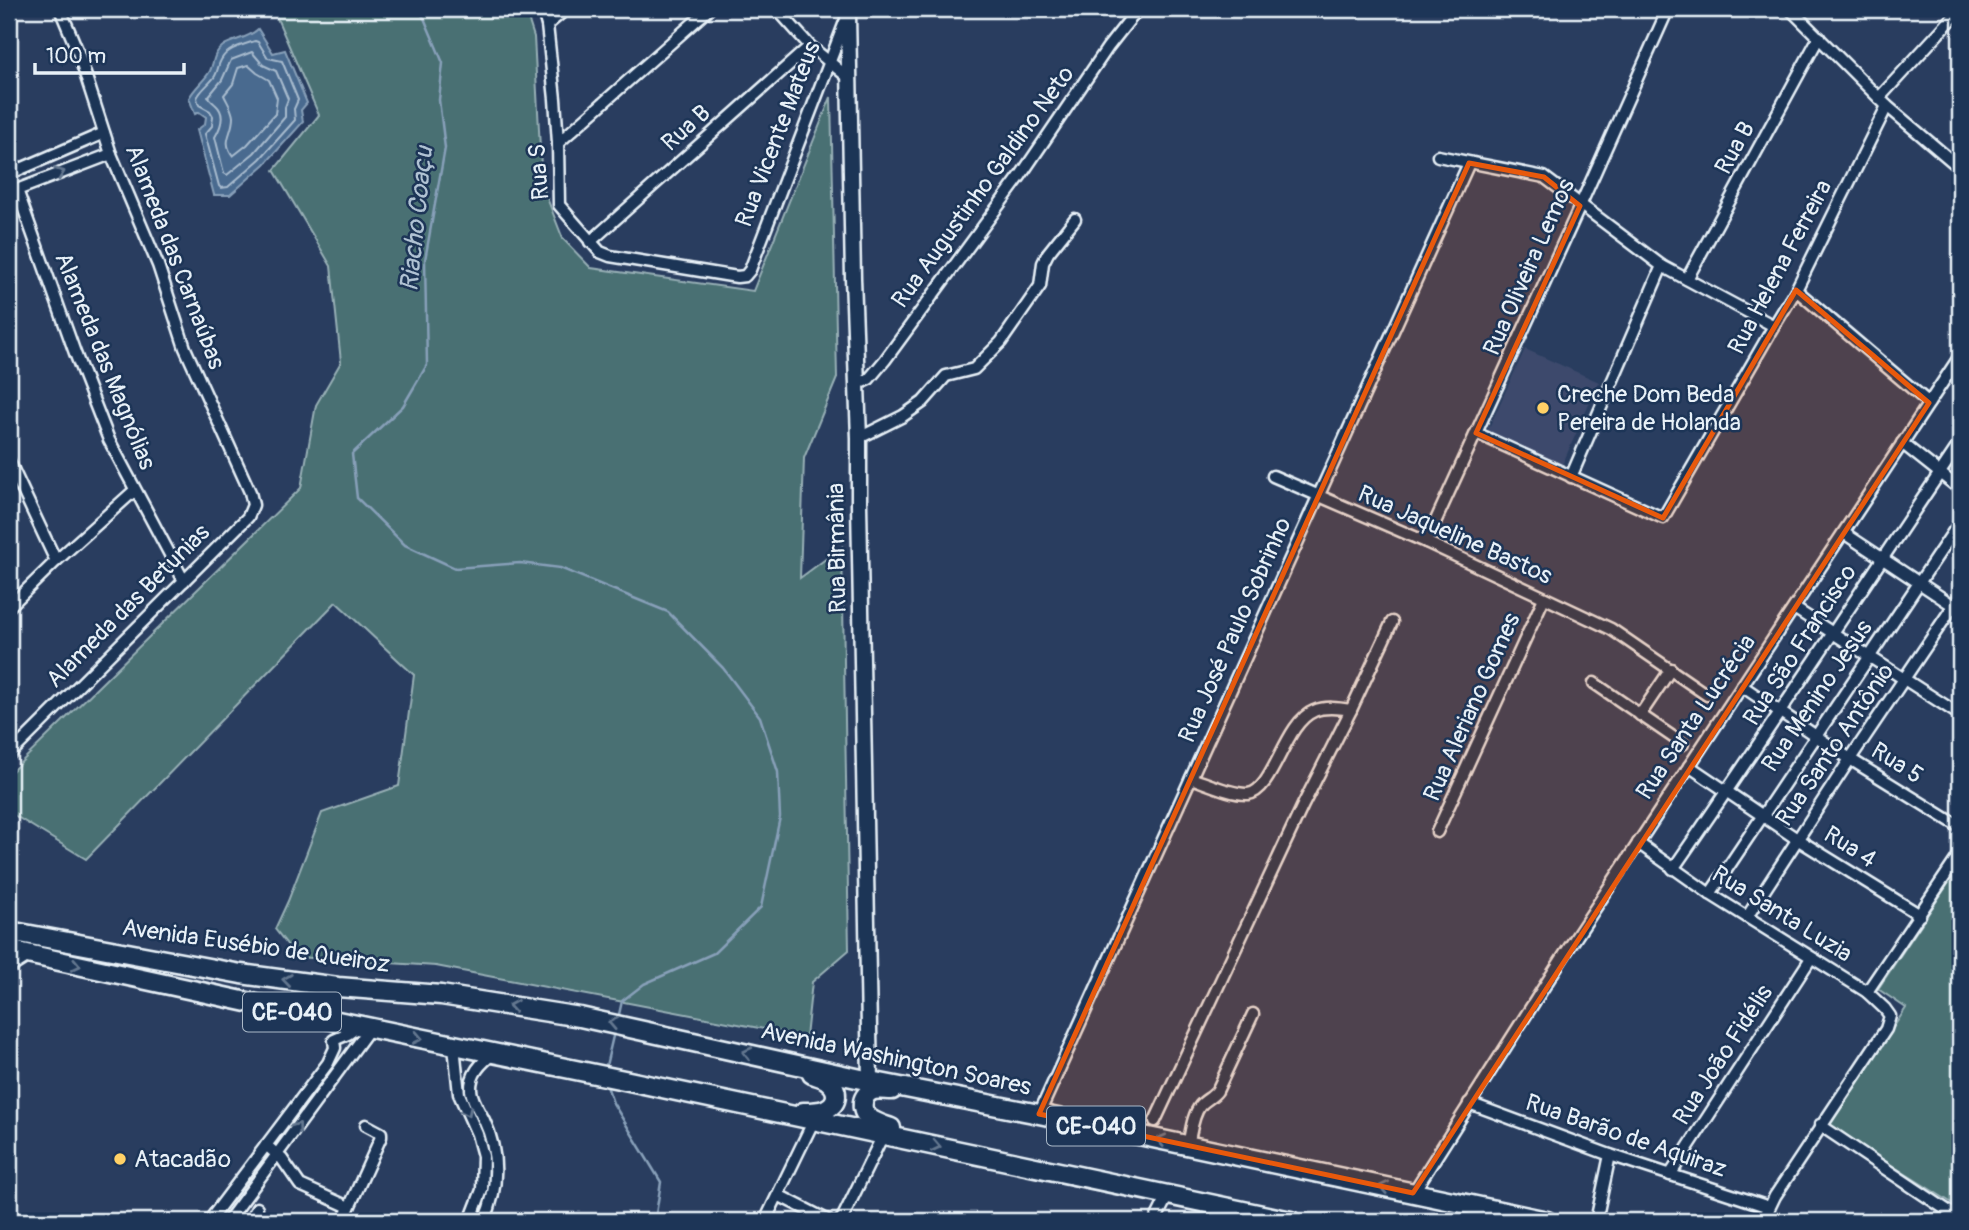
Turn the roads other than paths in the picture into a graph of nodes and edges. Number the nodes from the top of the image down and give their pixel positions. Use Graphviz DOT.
graph roads {
  1 [pos="60,9"];
  2 [pos="542,9"];
  3 [pos="566,9"];
  4 [pos="709,9"];
  5 [pos="777,9"];
  6 [pos="1138,9"];
  7 [pos="1668,9"];
  8 [pos="1790,9"];
  9 [pos="1960,10"];
  10 [pos="849,12"];
  11 [pos="548,25"];
  12 [pos="1819,37"];
  13 [pos="810,46"];
  14 [pos="830,62"];
  15 [pos="849,78"];
  16 [pos="1883,102"];
  17 [pos="104,133"];
  18 [pos="558,144"];
  19 [pos="111,154"];
  20 [pos="1438,156"];
  21 [pos="1469,163"];
  22 [pos="1960,168"];
  23 [pos="9,171"];
  24 [pos="13,192"];
  25 [pos="1580,206"];
  26 [pos="1074,219"];
  27 [pos="590,242"];
  28 [pos="1662,266"];
  29 [pos="747,274"];
  30 [pos="1687,279"];
  31 [pos="1796,290"];
  32 [pos="1774,326"];
  33 [pos="1960,356"];
  34 [pos="1950,371"];
  35 [pos="1960,378"];
  36 [pos="856,385"];
  37 [pos="1929,403"];
  38 [pos="1476,433"];
  39 [pos="859,438"];
  40 [pos="1902,443"];
  41 [pos="1960,443"];
  42 [pos="9,461"];
  43 [pos="1940,473"];
  44 [pos="1273,476"];
  45 [pos="1571,477"];
  46 [pos="1960,489"];
  47 [pos="135,490"];
  48 [pos="1318,497"];
  49 [pos="248,517"];
  50 [pos="1960,522"];
  51 [pos="1844,533"];
  52 [pos="1426,542"];
  53 [pos="1882,558"];
  54 [pos="56,561"];
  55 [pos="184,581"];
  56 [pos="1917,583"];
  57 [pos="1960,596"];
  58 [pos="1544,598"];
  59 [pos="9,607"];
  60 [pos="1794,608"];
  61 [pos="1957,608"];
  62 [pos="1392,622"];
  63 [pos="1833,632"];
  64 [pos="1869,657"];
  65 [pos="1671,669"];
  66 [pos="1905,679"];
  67 [pos="1594,683"];
  68 [pos="1742,686"];
  69 [pos="1707,695"];
  70 [pos="1351,710"];
  71 [pos="1782,712"];
  72 [pos="1640,715"];
  73 [pos="1960,715"];
  74 [pos="1816,736"];
  75 [pos="1683,744"];
  76 [pos="9,755"];
  77 [pos="1850,758"];
  78 [pos="1689,766"];
  79 [pos="1191,778"];
  80 [pos="1727,792"];
  81 [pos="1762,815"];
  82 [pos="1960,827"];
  83 [pos="1437,832"];
  84 [pos="1797,839"];
  85 [pos="1637,843"];
  86 [pos="1960,854"];
  87 [pos="1673,869"];
  88 [pos="1710,894"];
  89 [pos="1920,915"];
  90 [pos="1747,917"];
  91 [pos="9,931"];
  92 [pos="9,950"];
  93 [pos="28,954"];
  94 [pos="1811,958"];
  95 [pos="9,966"];
  96 [pos="1867,992"];
  97 [pos="1253,1014"];
  98 [pos="365,1027"];
  99 [pos="646,1030"];
  100 [pos="454,1046"];
  101 [pos="493,1054"];
  102 [pos="794,1064"];
  103 [pos="870,1081"];
  104 [pos="916,1090"];
  105 [pos="1469,1103"];
  106 [pos="782,1113"];
  107 [pos="1039,1114"];
  108 [pos="814,1120"];
  109 [pos="1155,1121"];
  110 [pos="366,1125"];
  111 [pos="1820,1125"];
  112 [pos="883,1135"];
  113 [pos="907,1140"];
  114 [pos="266,1145"];
  115 [pos="1188,1145"];
  116 [pos="278,1154"];
  117 [pos="1610,1155"];
  118 [pos="1670,1175"];
  119 [pos="1413,1193"];
  120 [pos="778,1195"];
  121 [pos="1168,1195"];
  122 [pos="1769,1207"];
  123 [pos="257,1208"];
  124 [pos="349,1208"];
  125 [pos="1270,1219"];
  126 [pos="1960,1219"];
  127 [pos="209,1221"];
  128 [pos="228,1221"];
  129 [pos="250,1221"];
  130 [pos="342,1221"];
  131 [pos="471,1221"];
  132 [pos="484,1221"];
  133 [pos="765,1221"];
  134 [pos="829,1221"];
  135 [pos="839,1221"];
  136 [pos="1157,1221"];
  137 [pos="1291,1221"];
  138 [pos="1547,1221"];
  139 [pos="1596,1221"];
  140 [pos="1763,1221"];
  1 -- 17 [label="street, Alameda das Carnaúbas"];
  2 -- 11 [label="street, Rua S"];
  3 -- 11 [label="street"];
  4 -- 18 [label="street"];
  5 -- 13 [label="street"];
  6 -- 36 [label="street, Rua Augustinho Galdino Neto"];
  7 -- 25 [label="street, Rua Oliveira Lemos"];
  8 -- 12 [label="street"];
  9 -- 16 [label="street, Rua Helena Ferreira"];
  10 -- 14 [label="street, Rua Vicente Mateus"];
  10 -- 15 [label="street, Rua Birmânia"];
  11 -- 18 [label="street, Rua S"];
  12 -- 16 [label="street"];
  12 -- 30 [label="street, Rua B"];
  13 -- 14 [label="street"];
  13 -- 27 [label="street, Rua B"];
  14 -- 15 [label="street"];
  14 -- 29 [label="street, Rua Vicente Mateus"];
  15 -- 36 [label="street, Rua Birmânia"];
  16 -- 22 [label="street"];
  16 -- 31 [label="street, Rua Helena Ferreira"];
  17 -- 19 [label="street, Alameda das Carnaúbas"];
  17 -- 23 [label="street"];
  18 -- 27 [label="street, Rua S"];
  24 -- 19 [label="street, one-way"];
  19 -- 49 [label="street, Alameda das Carnaúbas"];
  20 -- 21 [label="street"];
  21 -- 25 [label="street"];
  21 -- 48 [label="street, Rua José Paulo Sobrinho"];
  24 -- 47 [label="street, Alameda das Magnólias"];
  25 -- 28 [label="street"];
  25 -- 38 [label="street, Rua Oliveira Lemos"];
  26 -- 39 [label="street"];
  27 -- 29 [label="street, Rua S"];
  28 -- 30 [label="street"];
  28 -- 45 [label="street"];
  30 -- 32 [label="street"];
  31 -- 32 [label="street, Rua Helena Ferreira"];
  31 -- 37 [label="street"];
  32 -- 45 [label="street, Rua Helena Ferreira"];
  33 -- 34 [label="street, Rua Santa Lucrécia"];
  34 -- 35 [label="street"];
  34 -- 37 [label="street, Rua Santa Lucrécia"];
  36 -- 39 [label="street, Rua Birmânia"];
  37 -- 40 [label="street, Rua Santa Lucrécia"];
  38 -- 45 [label="street"];
  38 -- 52 [label="street, Rua Oliveira Lemos"];
  39 -- 103 [label="street, Rua Birmânia"];
  40 -- 43 [label="street"];
  40 -- 51 [label="street, Rua Santa Lucrécia"];
  41 -- 43 [label="street, Rua São Francisco"];
  42 -- 54 [label="street"];
  43 -- 46 [label="street"];
  43 -- 53 [label="street, Rua São Francisco"];
  44 -- 48 [label="street, Rua Jaqueline Bastos"];
  47 -- 54 [label="street"];
  47 -- 55 [label="street, Alameda das Magnólias"];
  48 -- 52 [label="street, Rua Jaqueline Bastos"];
  48 -- 79 [label="street, Rua José Paulo Sobrinho"];
  49 -- 55 [label="street, Alameda das Betunias"];
  50 -- 56 [label="street, Rua Menino Jesus"];
  51 -- 53 [label="street"];
  51 -- 60 [label="street, Rua Santa Lucrécia"];
  52 -- 58 [label="street, Rua Jaqueline Bastos"];
  53 -- 56 [label="street"];
  53 -- 63 [label="street, Rua São Francisco"];
  54 -- 59 [label="street"];
  55 -- 76 [label="street, Alameda das Betunias"];
  56 -- 61 [label="street"];
  56 -- 64 [label="street, Rua Menino Jesus"];
  57 -- 61 [label="street, Rua Santo Antônio"];
  58 -- 65 [label="street, Rua Jaqueline Bastos"];
  58 -- 83 [label="street, Rua Aleriano Gomes"];
  60 -- 63 [label="street"];
  60 -- 68 [label="street, Rua Santa Lucrécia"];
  61 -- 66 [label="street, Rua Santo Antônio"];
  62 -- 70 [label="street"];
  63 -- 64 [label="street"];
  63 -- 71 [label="street, Rua São Francisco"];
  64 -- 66 [label="street"];
  64 -- 74 [label="street, Rua Menino Jesus"];
  65 -- 69 [label="street, Rua Jaqueline Bastos"];
  65 -- 72 [label="street"];
  66 -- 73 [label="street"];
  66 -- 77 [label="street, Rua Santo Antônio"];
  67 -- 72 [label="street"];
  68 -- 71 [label="street, Rua 5"];
  68 -- 78 [label="street, Rua Santa Lucrécia"];
  70 -- 79 [label="street"];
  70 -- 109 [label="street"];
  71 -- 74 [label="street, Rua 5"];
  71 -- 80 [label="street, Rua São Francisco"];
  72 -- 75 [label="street"];
  74 -- 77 [label="street, Rua 5"];
  74 -- 81 [label="street, Rua Menino Jesus"];
  77 -- 82 [label="street, Rua 5"];
  77 -- 84 [label="street, Rua Santo Antônio"];
  78 -- 80 [label="street, Rua 4"];
  78 -- 85 [label="street, Rua Santa Lucrécia"];
  79 -- 107 [label="street, Rua José Paulo Sobrinho"];
  80 -- 81 [label="street, Rua 4"];
  80 -- 87 [label="street, Rua São Francisco"];
  81 -- 84 [label="street, Rua 4"];
  81 -- 88 [label="street, Rua Menino Jesus"];
  84 -- 89 [label="street, Rua 4"];
  84 -- 90 [label="street, Rua Santo Antônio"];
  85 -- 87 [label="street, Rua Santa Luzia"];
  85 -- 105 [label="street, Rua Santa Lucrécia"];
  86 -- 89 [label="street"];
  87 -- 88 [label="street, Rua Santa Luzia"];
  88 -- 90 [label="street, Rua Santa Luzia"];
  89 -- 96 [label="street"];
  90 -- 94 [label="street, Rua Santa Luzia"];
  99 -- 91 [label="highway, Avenida Eusébio de Queiroz / CE-040, one-way"];
  92 -- 93 [label="highway, Avenida Eusébio de Queiroz / CE-040"];
  93 -- 95 [label="street"];
  93 -- 98 [label="highway, Avenida Eusébio de Queiroz / CE-040, one-way"];
  94 -- 96 [label="street, Rua Santa Luzia"];
  94 -- 118 [label="street, Rua João Fidélis"];
  96 -- 111 [label="street, Rua Santa Luzia"];
  97 -- 115 [label="street"];
  98 -- 100 [label="highway, Avenida Eusébio de Queiroz / CE-040, one-way"];
  98 -- 114 [label="street"];
  116 -- 98 [label="street, one-way"];
  102 -- 99 [label="highway, Avenida Washington Soares / CE-040, one-way"];
  100 -- 101 [label="highway, Avenida Eusébio de Queiroz / CE-040"];
  100 -- 131 [label="street, one-way"];
  101 -- 106 [label="highway, Avenida Eusébio de Queiroz / CE-040"];
  101 -- 132 [label="street"];
  102 -- 103 [label="highway, Avenida Washington Soares / CE-040"];
  102 -- 106 [label="highway"];
  103 -- 104 [label="highway, Avenida Washington Soares / CE-040"];
  104 -- 107 [label="highway, Avenida Washington Soares / CE-040"];
  104 -- 113 [label="highway"];
  105 -- 117 [label="street, Rua Barão de Aquiraz"];
  105 -- 119 [label="street, Rua Santa Lucrécia"];
  106 -- 108 [label="highway, CE-040"];
  115 -- 107 [label="highway, Avenida Washington Soares / CE-040, one-way"];
  108 -- 112 [label="highway, CE-040"];
  108 -- 120 [label="street"];
  110 -- 124 [label="street"];
  111 -- 122 [label="street"];
  111 -- 126 [label="street"];
  112 -- 113 [label="highway, CE-040"];
  112 -- 135 [label="street"];
  113 -- 121 [label="highway, CE-040, one-way"];
  114 -- 116 [label="street"];
  114 -- 127 [label="street"];
  119 -- 115 [label="highway, Avenida Washington Soares / CE-040, one-way"];
  116 -- 124 [label="street"];
  116 -- 128 [label="street"];
  117 -- 118 [label="street, Rua Barão de Aquiraz"];
  117 -- 139 [label="street"];
  118 -- 122 [label="street, Rua Barão de Aquiraz"];
  119 -- 138 [label="highway, Avenida Washington Soares / CE-040"];
  120 -- 133 [label="street"];
  120 -- 134 [label="street"];
  121 -- 125 [label="highway, CE-040"];
  121 -- 136 [label="street"];
  122 -- 140 [label="street"];
  123 -- 129 [label="street"];
  124 -- 130 [label="street"];
  125 -- 137 [label="highway, CE-040"];
}
